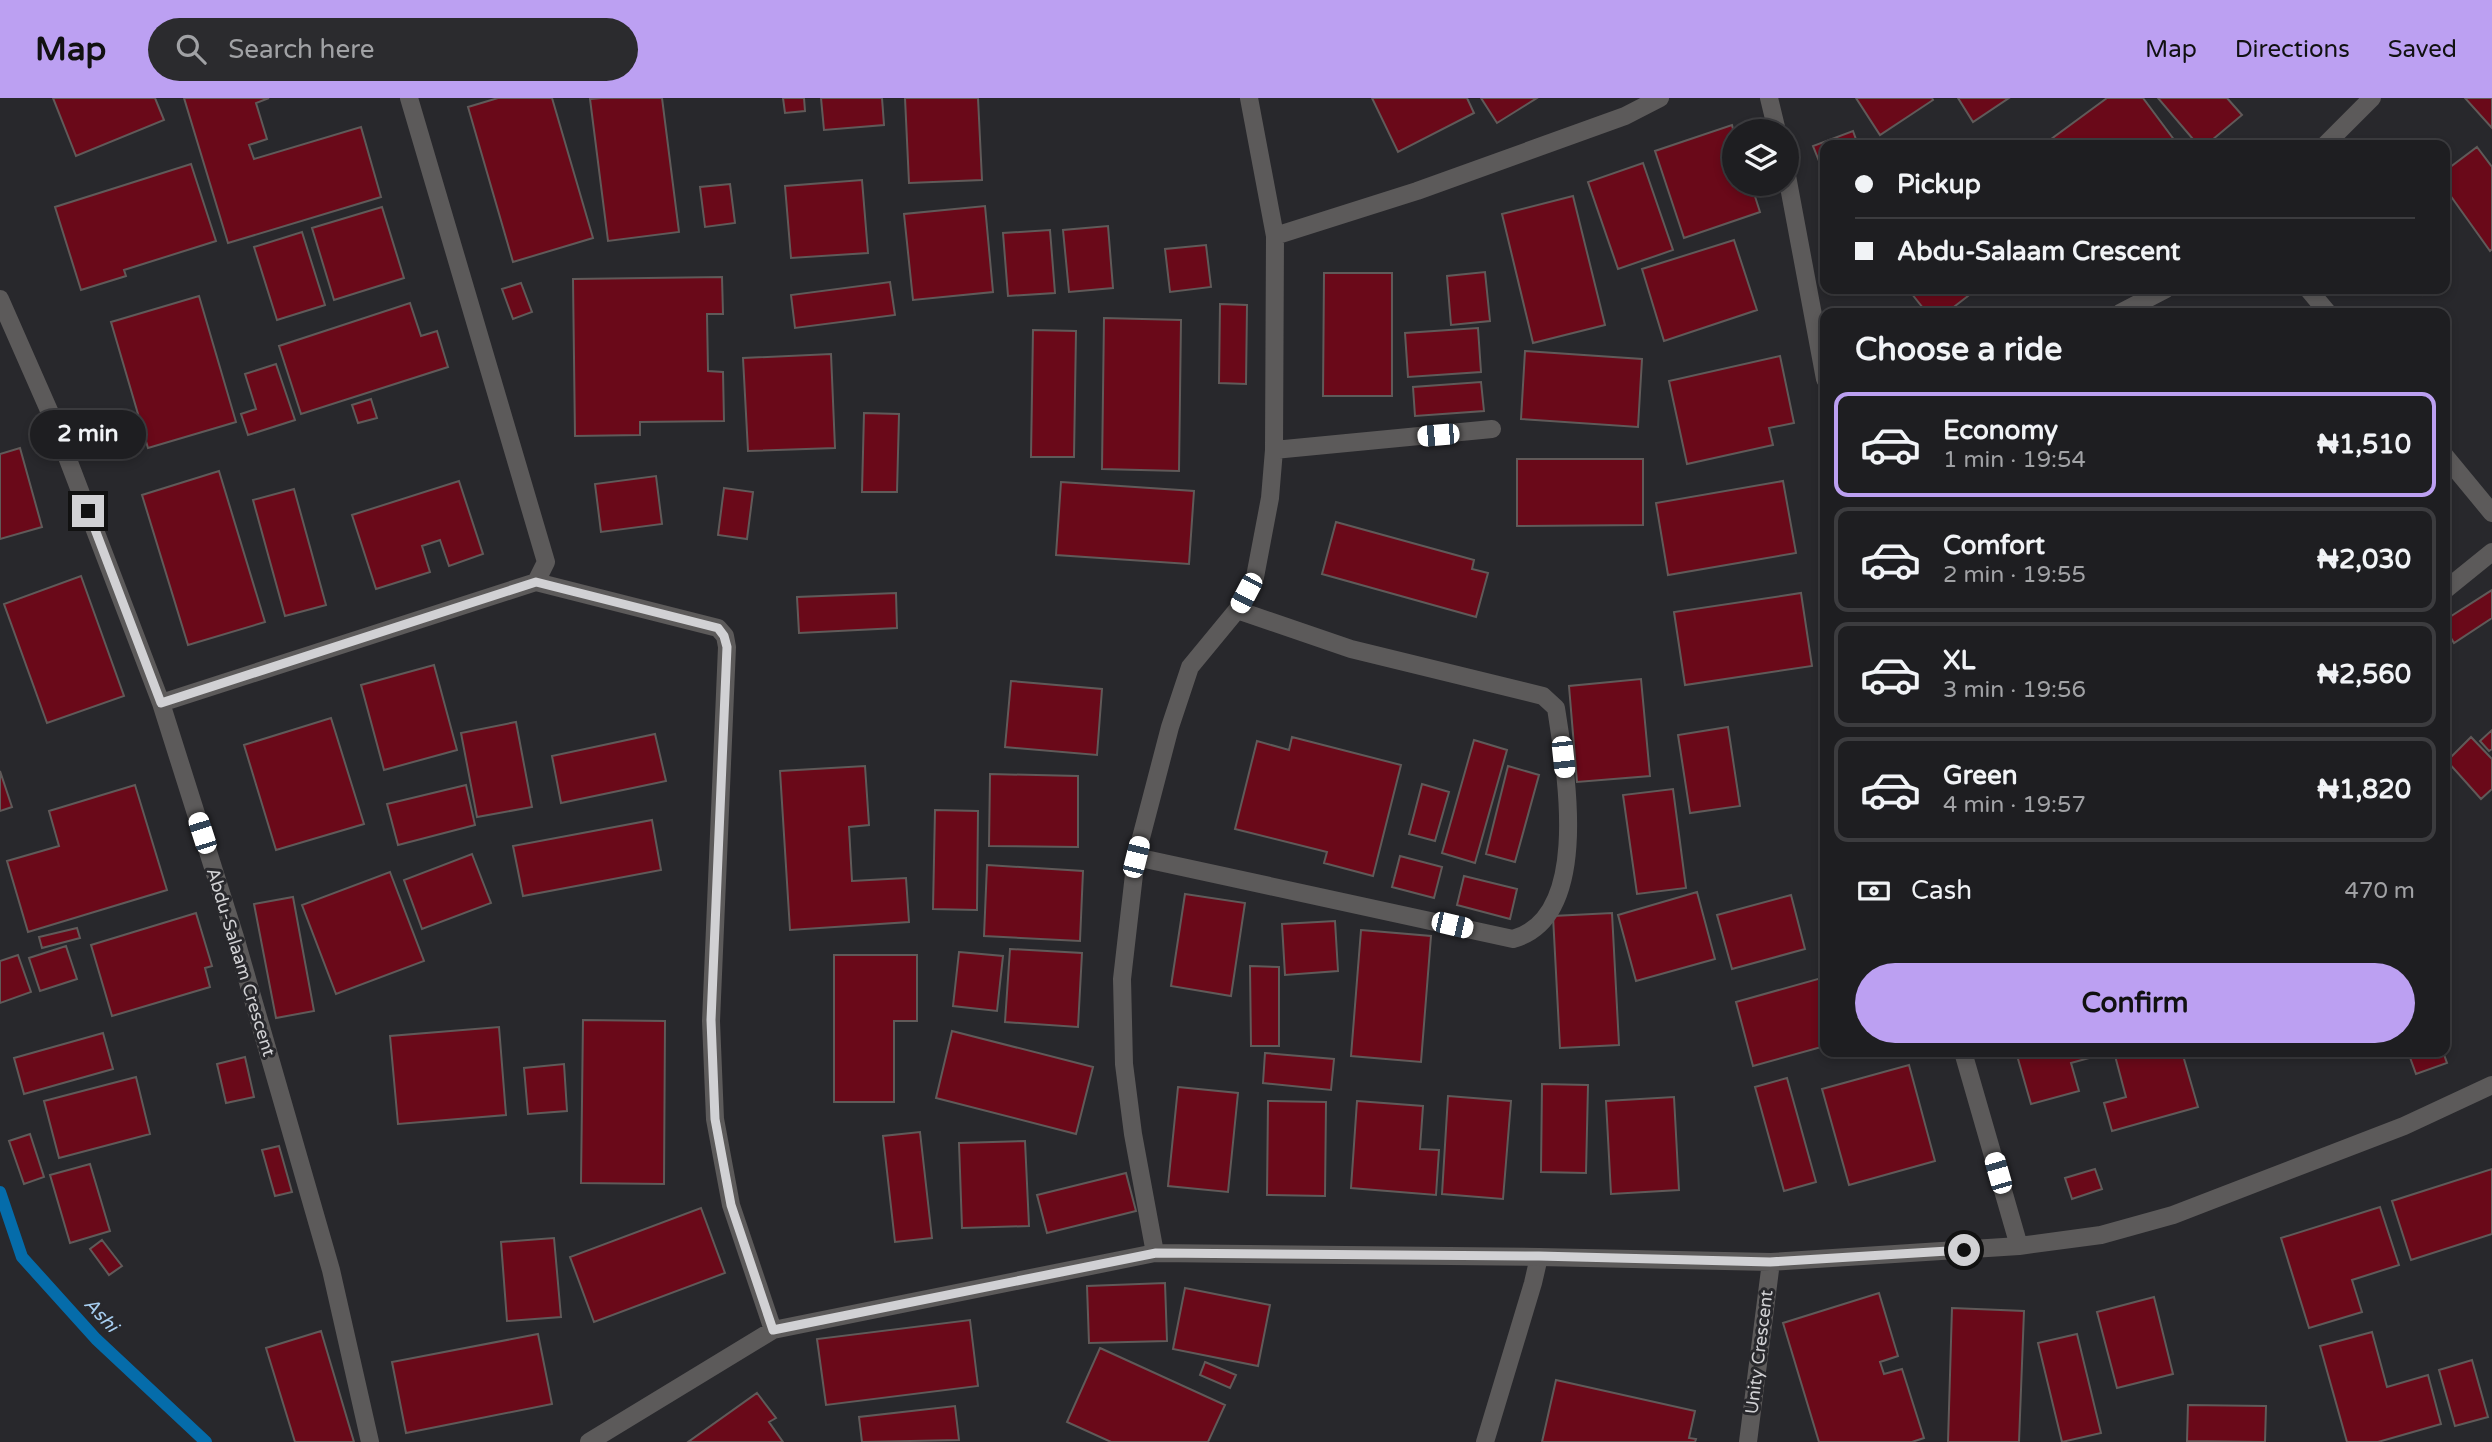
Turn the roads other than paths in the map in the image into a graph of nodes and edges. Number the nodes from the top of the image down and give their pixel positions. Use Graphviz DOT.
graph roads {
  1 [pos="409,98"];
  2 [pos="1249,98"];
  3 [pos="1660,98"];
  4 [pos="1769,98"];
  5 [pos="2372,98"];
  6 [pos="1774,119"];
  7 [pos="2330,140"];
  8 [pos="1791,196"];
  9 [pos="1275,236"];
  10 [pos="2156,294"];
  11 [pos="2312,294"];
  12 [pos="0,299"];
  13 [pos="2130,308"];
  14 [pos="2324,308"];
  15 [pos="1820,352"];
  16 [pos="1492,429"];
  17 [pos="1274,450"];
  18 [pos="2450,462"];
  19 [pos="2492,513"];
  20 [pos="2492,552"];
  21 [pos="536,582"];
  22 [pos="2450,586"];
  23 [pos="1237,610"];
  24 [pos="161,703"];
  25 [pos="1136,857"];
  26 [pos="1964,1057"];
  27 [pos="2492,1085"];
  28 [pos="2019,1247"];
  29 [pos="1156,1253"];
  30 [pos="1539,1256"];
  31 [pos="1770,1262"];
  32 [pos="773,1330"];
  33 [pos="592,1441"];
  34 [pos="370,1442"];
  35 [pos="1485,1442"];
  36 [pos="1748,1442"];
  1 -- 21 [label="street"];
  2 -- 9 [label="street"];
  3 -- 9 [label="street"];
  4 -- 6 [label="street"];
  5 -- 7 [label="street"];
  8 -- 15 [label="street"];
  9 -- 17 [label="street"];
  10 -- 13 [label="street"];
  11 -- 14 [label="street"];
  12 -- 24 [label="street, Abdu-Salaam Crescent"];
  16 -- 17 [label="street"];
  17 -- 23 [label="street"];
  18 -- 19 [label="street"];
  20 -- 22 [label="street"];
  21 -- 24 [label="street"];
  21 -- 32 [label="street"];
  23 -- 25 [label="street"];
  23 -- 25 [label="street"];
  24 -- 34 [label="street, Abdu-Salaam Crescent"];
  25 -- 29 [label="street"];
  26 -- 28 [label="street"];
  27 -- 28 [label="street"];
  28 -- 31 [label="street"];
  29 -- 30 [label="street"];
  29 -- 32 [label="street"];
  30 -- 31 [label="street"];
  30 -- 35 [label="street"];
  31 -- 36 [label="street, Unity Crescent"];
  32 -- 33 [label="street"];
}
